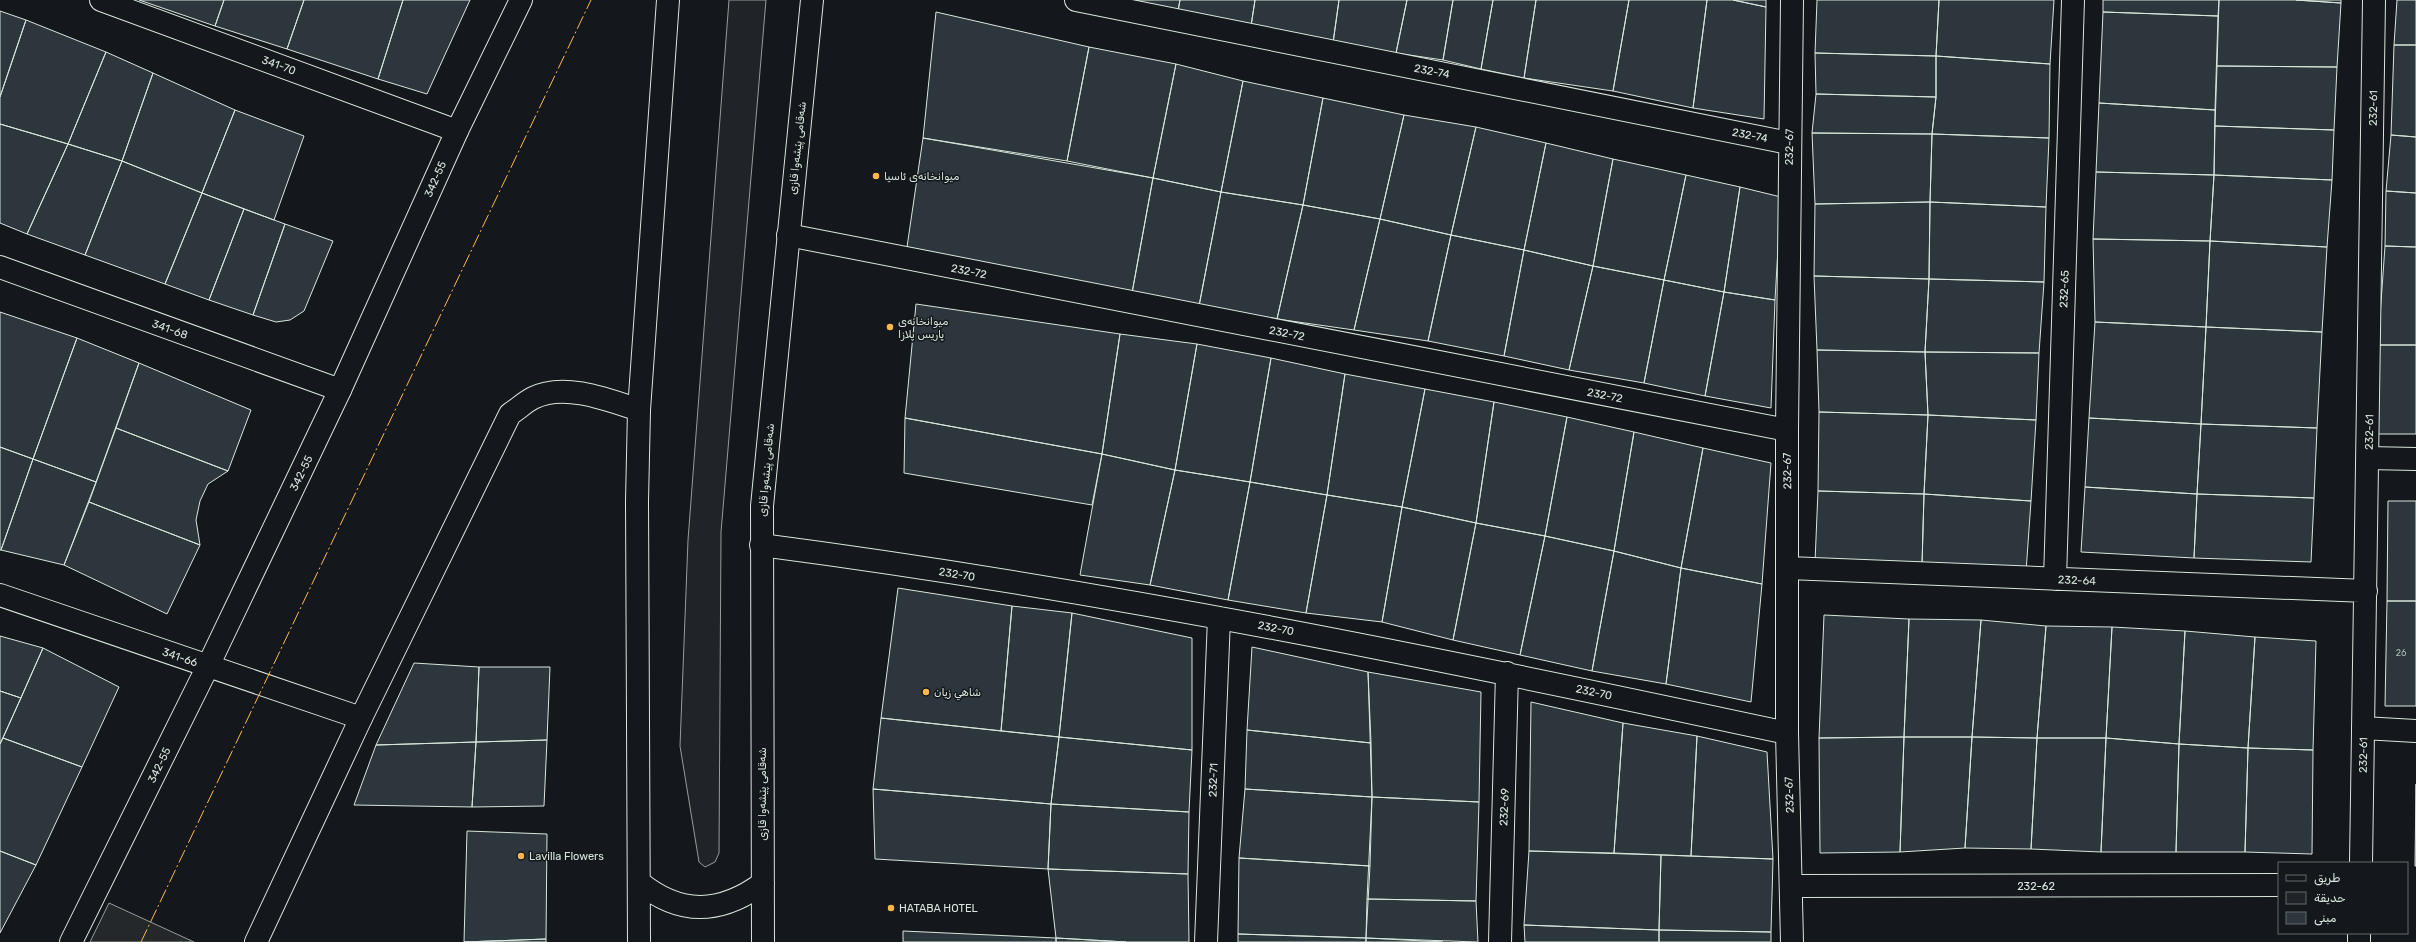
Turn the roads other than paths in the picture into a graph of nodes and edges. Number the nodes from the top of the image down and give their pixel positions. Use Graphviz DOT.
graph roads {
  1 [pos="101,0"];
  2 [pos="521,0"];
  3 [pos="668,0"];
  4 [pos="812,0"];
  5 [pos="1076,0"];
  6 [pos="1792,0"];
  7 [pos="2073,0"];
  8 [pos="2374,0"];
  9 [pos="457,131"];
  10 [pos="1789,143"];
  11 [pos="788,235"];
  12 [pos="0,267"];
  13 [pos="340,390"];
  14 [pos="639,410"];
  15 [pos="1787,430"];
  16 [pos="2368,458"];
  17 [pos="2416,459"];
  18 [pos="761,545"];
  19 [pos="1788,568"];
  20 [pos="2055,579"];
  21 [pos="2366,591"];
  22 [pos="0,595"];
  23 [pos="1219,618"];
  24 [pos="208,666"];
  25 [pos="1507,673"];
  26 [pos="361,718"];
  27 [pos="2364,728"];
  28 [pos="2416,731"];
  29 [pos="1787,733"];
  30 [pos="2361,862"];
  31 [pos="639,882"];
  32 [pos="762,883"];
  33 [pos="2278,885"];
  34 [pos="1792,886"];
  35 [pos="71,942"];
  36 [pos="256,942"];
  37 [pos="639,942"];
  38 [pos="763,942"];
  39 [pos="1206,942"];
  40 [pos="1500,942"];
  41 [pos="1792,942"];
  1 -- 9 [label="main road, 341-70"];
  2 -- 9 [label="main road, 342-55"];
  3 -- 14 [label="main road"];
  4 -- 11 [label="main road, شەقامی پێشەوا قازی"];
  5 -- 10 [label="main road, 232-74"];
  6 -- 10 [label="main road, 232-67"];
  7 -- 20 [label="main road, 232-65"];
  8 -- 16 [label="main road, 232-61"];
  9 -- 13 [label="main road, 342-55"];
  10 -- 15 [label="main road, 232-67"];
  11 -- 15 [label="main road, 232-72"];
  11 -- 18 [label="main road, شەقامی پێشەوا قازی"];
  12 -- 13 [label="main road, 341-68"];
  13 -- 24 [label="main road, 342-55"];
  14 -- 26 [label="main road"];
  14 -- 31 [label="main road"];
  15 -- 19 [label="main road, 232-67"];
  16 -- 17 [label="main road"];
  16 -- 21 [label="main road, 232-61"];
  18 -- 23 [label="main road, 232-70"];
  18 -- 32 [label="main road, شەقامی پێشەوا قازی"];
  19 -- 20 [label="main road, 232-64"];
  19 -- 29 [label="main road, 232-67"];
  20 -- 21 [label="main road, 232-64"];
  21 -- 27 [label="main road, 232-61"];
  22 -- 24 [label="main road, 341-66"];
  23 -- 25 [label="main road, 232-70"];
  23 -- 39 [label="main road, 232-71"];
  24 -- 26 [label="main road, 341-66"];
  24 -- 35 [label="main road, 342-55"];
  25 -- 29 [label="main road, 232-70"];
  25 -- 40 [label="main road, 232-69"];
  26 -- 36 [label="main road"];
  27 -- 28 [label="main road"];
  27 -- 30 [label="main road, 232-61"];
  29 -- 34 [label="main road, 232-67"];
  31 -- 32 [label="main road"];
  31 -- 37 [label="main road"];
  32 -- 38 [label="main road, شەقامی پێشەوا قازی"];
  33 -- 34 [label="main road, 232-62"];
  34 -- 41 [label="main road, 232-67"];
}
